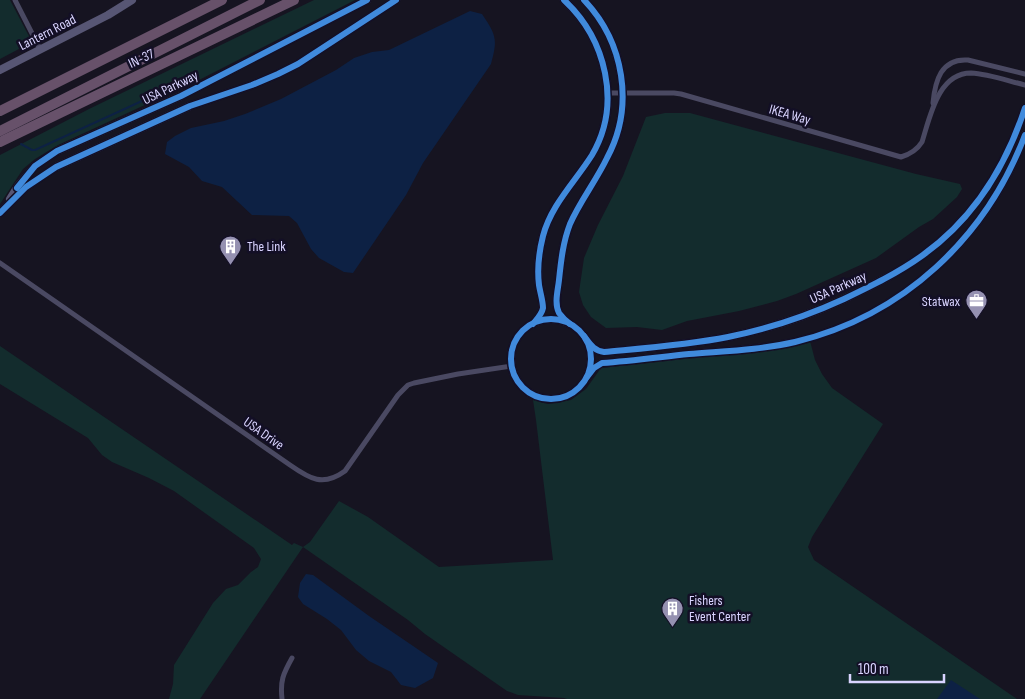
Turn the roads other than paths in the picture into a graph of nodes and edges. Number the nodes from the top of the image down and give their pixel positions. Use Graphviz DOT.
graph roads {
  1 [pos="15,0"];
  2 [pos="132,0"];
  3 [pos="222,0"];
  4 [pos="260,0"];
  5 [pos="294,0"];
  6 [pos="366,0"];
  7 [pos="396,0"];
  8 [pos="564,0"];
  9 [pos="584,0"];
  10 [pos="40,49"];
  11 [pos="0,70"];
  12 [pos="1025,74"];
  13 [pos="1025,85"];
  14 [pos="608,93"];
  15 [pos="623,94"];
  16 [pos="933,106"];
  17 [pos="1025,108"];
  18 [pos="0,111"];
  19 [pos="0,130"];
  20 [pos="1025,135"];
  21 [pos="0,142"];
  22 [pos="0,213"];
  23 [pos="0,263"];
  24 [pos="533,324"];
  25 [pos="570,324"];
  26 [pos="584,336"];
  27 [pos="512,366"];
  28 [pos="587,377"];
  29 [pos="292,658"];
  30 [pos="282,699"];
  1 -- 10 [label="street"];
  2 -- 10 [label="street, Lantern Road"];
  3 -- 18 [label="highway"];
  4 -- 19 [label="highway"];
  5 -- 21 [label="highway, IN-37"];
  6 -- 22 [label="street, USA Parkway"];
  7 -- 22 [label="street, USA Parkway"];
  8 -- 14 [label="street"];
  9 -- 15 [label="street, USA Parkway"];
  10 -- 11 [label="street, Lantern Road"];
  12 -- 16 [label="street, IKEA Way"];
  13 -- 16 [label="street, IKEA Way"];
  14 -- 15 [label="street, IKEA Way"];
  14 -- 24 [label="street"];
  15 -- 16 [label="street, IKEA Way"];
  15 -- 25 [label="street, USA Parkway"];
  17 -- 26 [label="street, USA Parkway"];
  20 -- 28 [label="street"];
  23 -- 27 [label="street, USA Drive"];
  24 -- 25 [label="street"];
  24 -- 27 [label="street"];
  25 -- 26 [label="street, USA Parkway"];
  26 -- 28 [label="street"];
  27 -- 28 [label="street"];
  29 -- 30 [label="street"];
}
